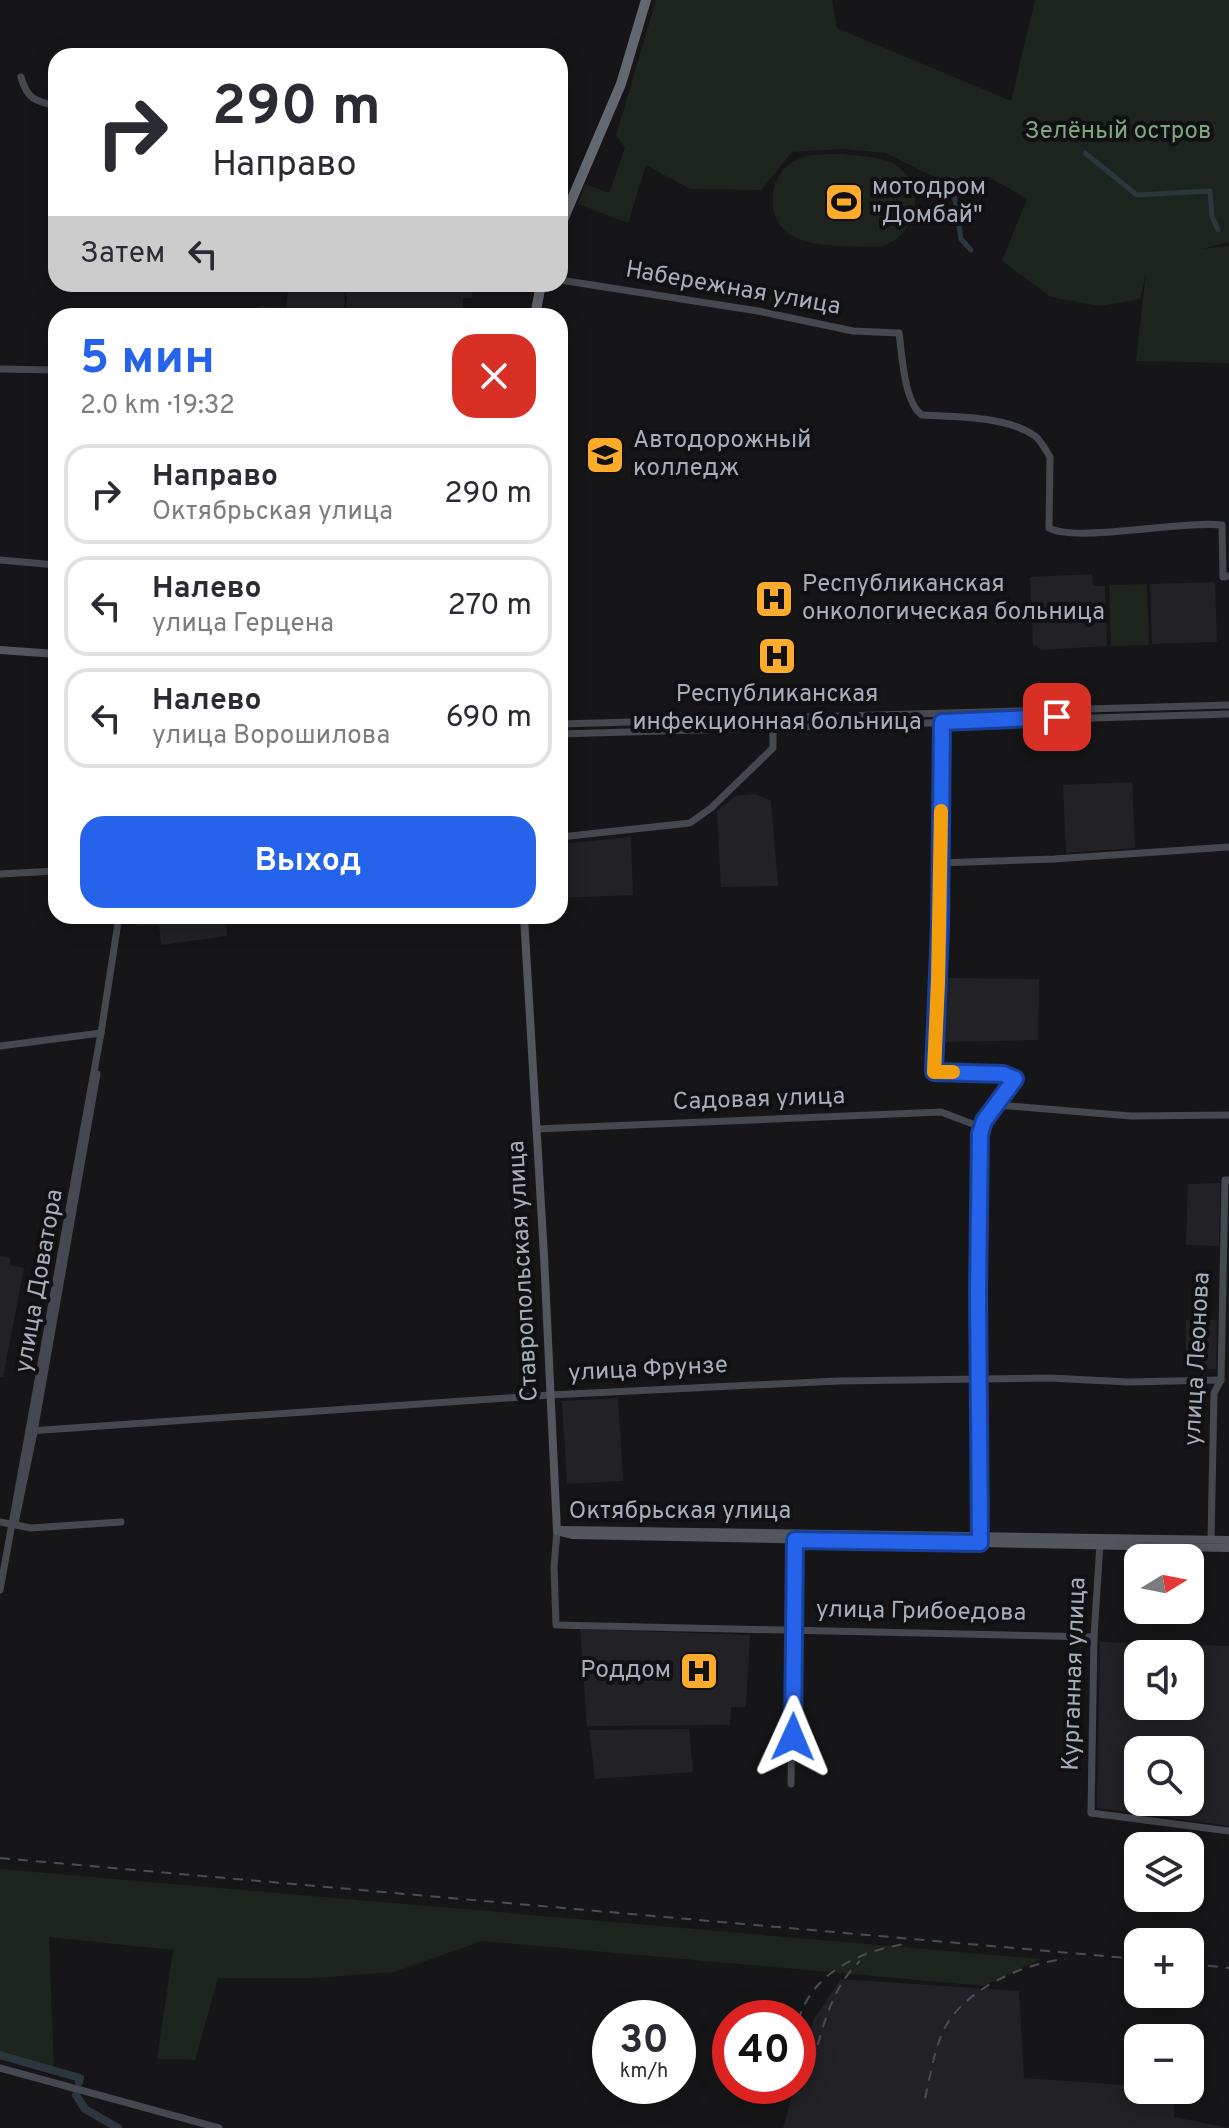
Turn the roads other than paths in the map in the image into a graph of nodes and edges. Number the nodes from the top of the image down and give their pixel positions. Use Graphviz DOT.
graph roads {
  1 [pos="644,0"];
  2 [pos="21,77"];
  3 [pos="48,104"];
  4 [pos="568,196"];
  5 [pos="568,208"];
  6 [pos="568,281"];
  7 [pos="0,369"];
  8 [pos="48,370"];
  9 [pos="0,560"];
  10 [pos="48,564"];
  11 [pos="1229,576"];
  12 [pos="0,650"];
  13 [pos="48,653"];
  14 [pos="1229,705"];
  15 [pos="1229,714"];
  16 [pos="942,722"];
  17 [pos="568,724"];
  18 [pos="773,727"];
  19 [pos="568,734"];
  20 [pos="568,836"];
  21 [pos="1229,847"];
  22 [pos="940,863"];
  23 [pos="48,871"];
  24 [pos="0,874"];
  25 [pos="118,924"];
  26 [pos="524,924"];
  27 [pos="101,1033"];
  28 [pos="0,1046"];
  29 [pos="998,1105"];
  30 [pos="1229,1115"];
  31 [pos="981,1127"];
  32 [pos="536,1129"];
  33 [pos="1227,1180"];
  34 [pos="979,1379"];
  35 [pos="1221,1380"];
  36 [pos="550,1395"];
  37 [pos="32,1431"];
  38 [pos="0,1520"];
  39 [pos="121,1522"];
  40 [pos="15,1524"];
  41 [pos="557,1531"];
  42 [pos="795,1537"];
  43 [pos="980,1540"];
  44 [pos="1211,1540"];
  45 [pos="1229,1540"];
  46 [pos="1101,1541"];
  47 [pos="1229,1548"];
  48 [pos="0,1590"];
  49 [pos="556,1625"];
  50 [pos="793,1629"];
  51 [pos="1094,1637"];
  52 [pos="791,1784"];
  53 [pos="1229,1831"];
  54 [pos="0,2068"];
  55 [pos="216,2128"];
  1 -- 4 [label="highway"];
  1 -- 5 [label="highway"];
  2 -- 3 [label="street"];
  6 -- 11 [label="street, Набережная улица"];
  7 -- 8 [label="street"];
  9 -- 10 [label="street"];
  12 -- 13 [label="main road"];
  14 -- 17 [label="street"];
  15 -- 16 [label="street"];
  16 -- 18 [label="street"];
  16 -- 22 [label="street"];
  18 -- 19 [label="street"];
  18 -- 20 [label="street"];
  21 -- 22 [label="street"];
  22 -- 29 [label="street"];
  23 -- 24 [label="street"];
  25 -- 27 [label="street, улица Доватора"];
  26 -- 32 [label="main road, Ставропольская улица"];
  27 -- 28 [label="street"];
  27 -- 37 [label="street, улица Доватора"];
  29 -- 30 [label="street"];
  29 -- 31 [label="street"];
  31 -- 32 [label="street, Садовая улица"];
  31 -- 34 [label="street"];
  32 -- 36 [label="main road, Ставропольская улица"];
  33 -- 35 [label="street, улица Леонова"];
  34 -- 35 [label="street, улица Фрунзе"];
  34 -- 36 [label="street, улица Фрунзе"];
  34 -- 43 [label="street"];
  35 -- 44 [label="street, улица Леонова"];
  36 -- 37 [label="street, улица Фрунзе"];
  36 -- 41 [label="main road, Ставропольская улица"];
  37 -- 40 [label="street, улица Доватора"];
  38 -- 40 [label="street"];
  39 -- 40 [label="street"];
  40 -- 48 [label="street, улица Доватора"];
  41 -- 42 [label="main road, Октябрьская улица"];
  41 -- 49 [label="street, Ставропольская улица"];
  42 -- 43 [label="main road, Октябрьская улица"];
  42 -- 50 [label="street"];
  43 -- 46 [label="main road, Октябрьская улица"];
  44 -- 45 [label="main road, Октябрьская улица"];
  44 -- 46 [label="main road, Октябрьская улица"];
  46 -- 47 [label="main road, Октябрьская улица"];
  46 -- 51 [label="street, Курганная улица"];
  49 -- 50 [label="street, улица Грибоедова"];
  50 -- 51 [label="street, улица Грибоедова"];
  50 -- 52 [label="street"];
  51 -- 53 [label="street, Курганная улица"];
  54 -- 55 [label="street"];
}
